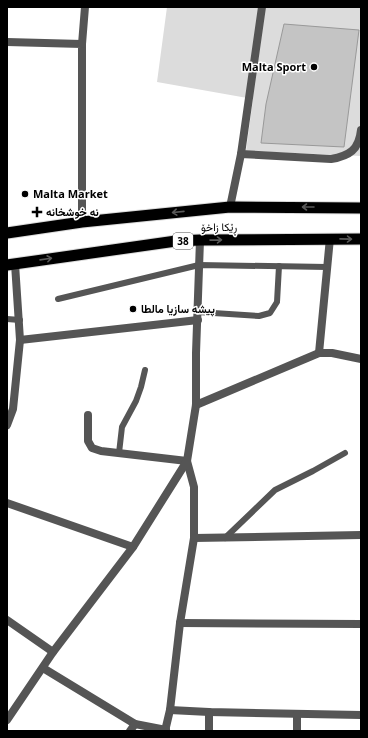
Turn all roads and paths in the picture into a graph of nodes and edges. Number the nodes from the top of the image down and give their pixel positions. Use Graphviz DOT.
graph roads {
  1 [pos="85,7"];
  2 [pos="262,7"];
  3 [pos="7,42"];
  4 [pos="82,44"];
  5 [pos="361,130"];
  6 [pos="241,154"];
  7 [pos="230,207"];
  8 [pos="361,208"];
  9 [pos="82,222"];
  10 [pos="7,233"];
  11 [pos="330,238"];
  12 [pos="361,239"];
  13 [pos="200,240"];
  14 [pos="11,264"];
  15 [pos="199,265"];
  16 [pos="279,266"];
  17 [pos="327,267"];
  18 [pos="58,299"];
  19 [pos="198,316"];
  20 [pos="7,319"];
  21 [pos="20,320"];
  22 [pos="20,340"];
  23 [pos="319,353"];
  24 [pos="361,359"];
  25 [pos="145,370"];
  26 [pos="196,405"];
  27 [pos="88,415"];
  28 [pos="7,425"];
  29 [pos="345,452"];
  30 [pos="119,454"];
  31 [pos="187,461"];
  32 [pos="7,503"];
  33 [pos="361,535"];
  34 [pos="194,538"];
  35 [pos="225,538"];
  36 [pos="133,547"];
  37 [pos="7,620"];
  38 [pos="180,623"];
  39 [pos="361,624"];
  40 [pos="53,652"];
  41 [pos="43,668"];
  42 [pos="170,710"];
  43 [pos="209,712"];
  44 [pos="297,714"];
  45 [pos="361,715"];
  46 [pos="7,720"];
  47 [pos="133,728"];
  48 [pos="165,730"];
  49 [pos="209,731"];
  50 [pos="297,731"];
  1 -- 4 [label="street"];
  2 -- 6 [label="street"];
  3 -- 4 [label="street"];
  4 -- 9 [label="street"];
  5 -- 6 [label="street"];
  6 -- 7 [label="street"];
  8 -- 7 [label="highway, ڕێکا زاخۆ, one-way"];
  7 -- 9 [label="highway, ڕێکا زاخۆ, one-way"];
  9 -- 10 [label="highway, ڕێکا زاخۆ"];
  11 -- 12 [label="highway, ڕێکا زاخۆ / 38, one-way"];
  13 -- 11 [label="highway, ڕێکا زاخۆ / 38, one-way"];
  11 -- 17 [label="street"];
  14 -- 13 [label="highway, ڕێکا زاخۆ / 38, one-way"];
  13 -- 15 [label="street"];
  14 -- 21 [label="street"];
  15 -- 16 [label="lane"];
  15 -- 18 [label="lane"];
  15 -- 19 [label="street"];
  16 -- 17 [label="lane"];
  16 -- 19 [label="lane"];
  17 -- 23 [label="street"];
  19 -- 22 [label="street"];
  19 -- 26 [label="street"];
  20 -- 21 [label="lane"];
  21 -- 22 [label="street"];
  22 -- 28 [label="street"];
  23 -- 24 [label="street"];
  23 -- 26 [label="street"];
  25 -- 30 [label="lane"];
  26 -- 31 [label="street"];
  27 -- 30 [label="street"];
  29 -- 35 [label="lane"];
  30 -- 31 [label="street"];
  31 -- 34 [label="street"];
  31 -- 36 [label="street"];
  32 -- 36 [label="street"];
  33 -- 35 [label="street"];
  34 -- 35 [label="street"];
  34 -- 38 [label="street"];
  36 -- 40 [label="street"];
  37 -- 40 [label="street"];
  38 -- 39 [label="street"];
  38 -- 42 [label="street"];
  40 -- 41 [label="street"];
  41 -- 46 [label="street"];
  41 -- 47 [label="street"];
  42 -- 43 [label="street"];
  42 -- 48 [label="street"];
  43 -- 44 [label="street"];
  43 -- 49 [label="street"];
  44 -- 45 [label="street"];
  44 -- 50 [label="street"];
  47 -- 48 [label="street"];
}
